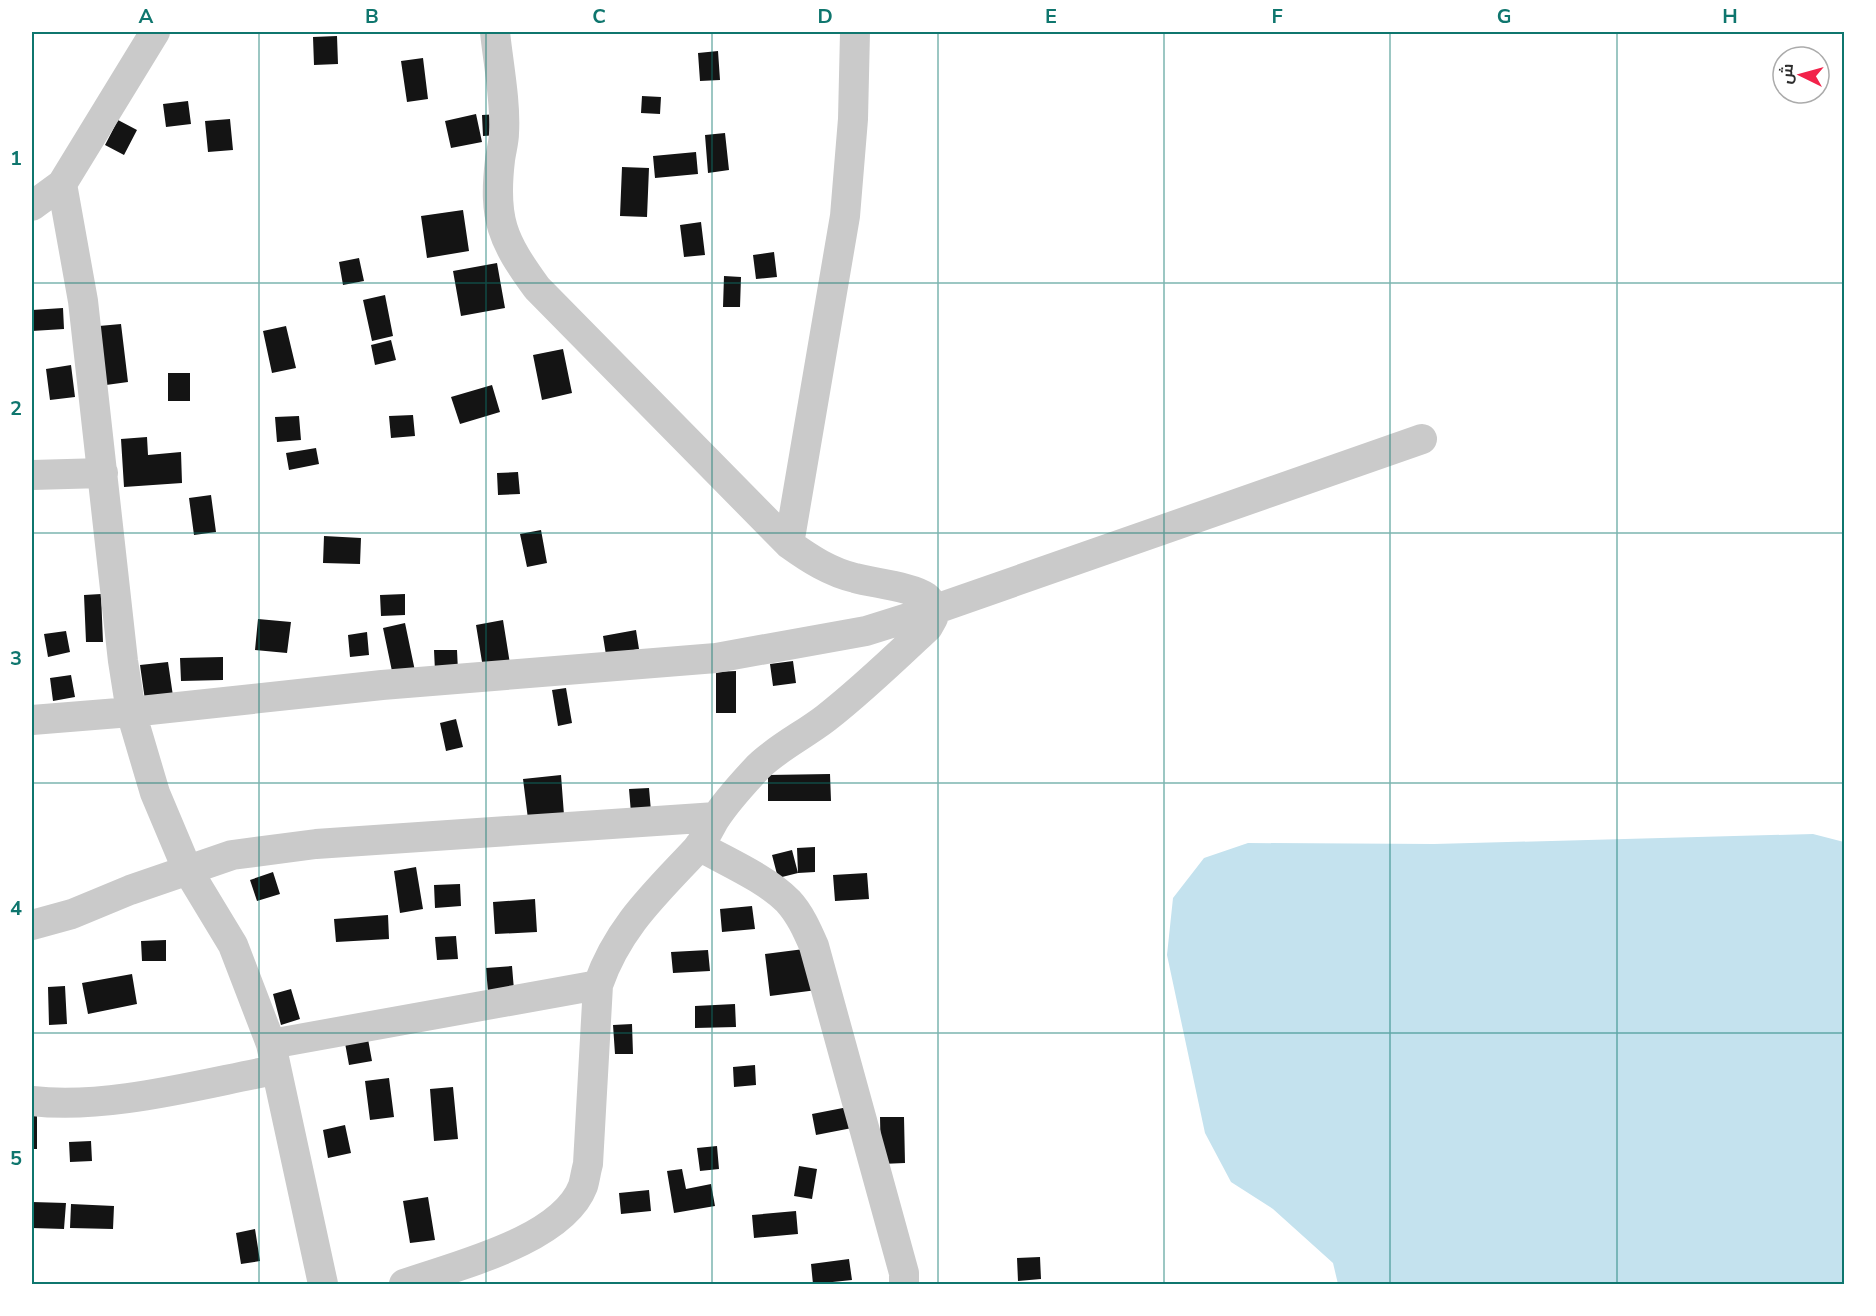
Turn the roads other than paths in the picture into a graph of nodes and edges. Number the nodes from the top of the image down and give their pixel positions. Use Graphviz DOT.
graph roads {
  1 [pos="155,32"];
  2 [pos="495,32"];
  3 [pos="855,32"];
  4 [pos="62,184"];
  5 [pos="32,206"];
  6 [pos="1422,439"];
  7 [pos="103,473"];
  8 [pos="32,475"];
  9 [pos="789,544"];
  10 [pos="933,610"];
  11 [pos="131,712"];
  12 [pos="32,720"];
  13 [pos="716,817"];
  14 [pos="699,846"];
  15 [pos="187,869"];
  16 [pos="32,925"];
  17 [pos="598,985"];
  18 [pos="273,1057"];
  19 [pos="32,1101"];
  20 [pos="323,1284"];
  21 [pos="404,1284"];
  22 [pos="904,1284"];
  1 -- 4 [label="street"];
  2 -- 9 [label="street"];
  3 -- 9 [label="street"];
  4 -- 5 [label="street"];
  4 -- 7 [label="street"];
  6 -- 10 [label="street"];
  7 -- 8 [label="street"];
  7 -- 11 [label="street"];
  9 -- 10 [label="street"];
  10 -- 11 [label="street"];
  10 -- 13 [label="street"];
  11 -- 12 [label="street"];
  11 -- 15 [label="street"];
  13 -- 14 [label="street"];
  13 -- 15 [label="street"];
  14 -- 17 [label="street"];
  14 -- 22 [label="street"];
  15 -- 16 [label="street"];
  15 -- 18 [label="street"];
  17 -- 18 [label="street"];
  17 -- 21 [label="street"];
  18 -- 19 [label="street"];
  18 -- 20 [label="street"];
}
